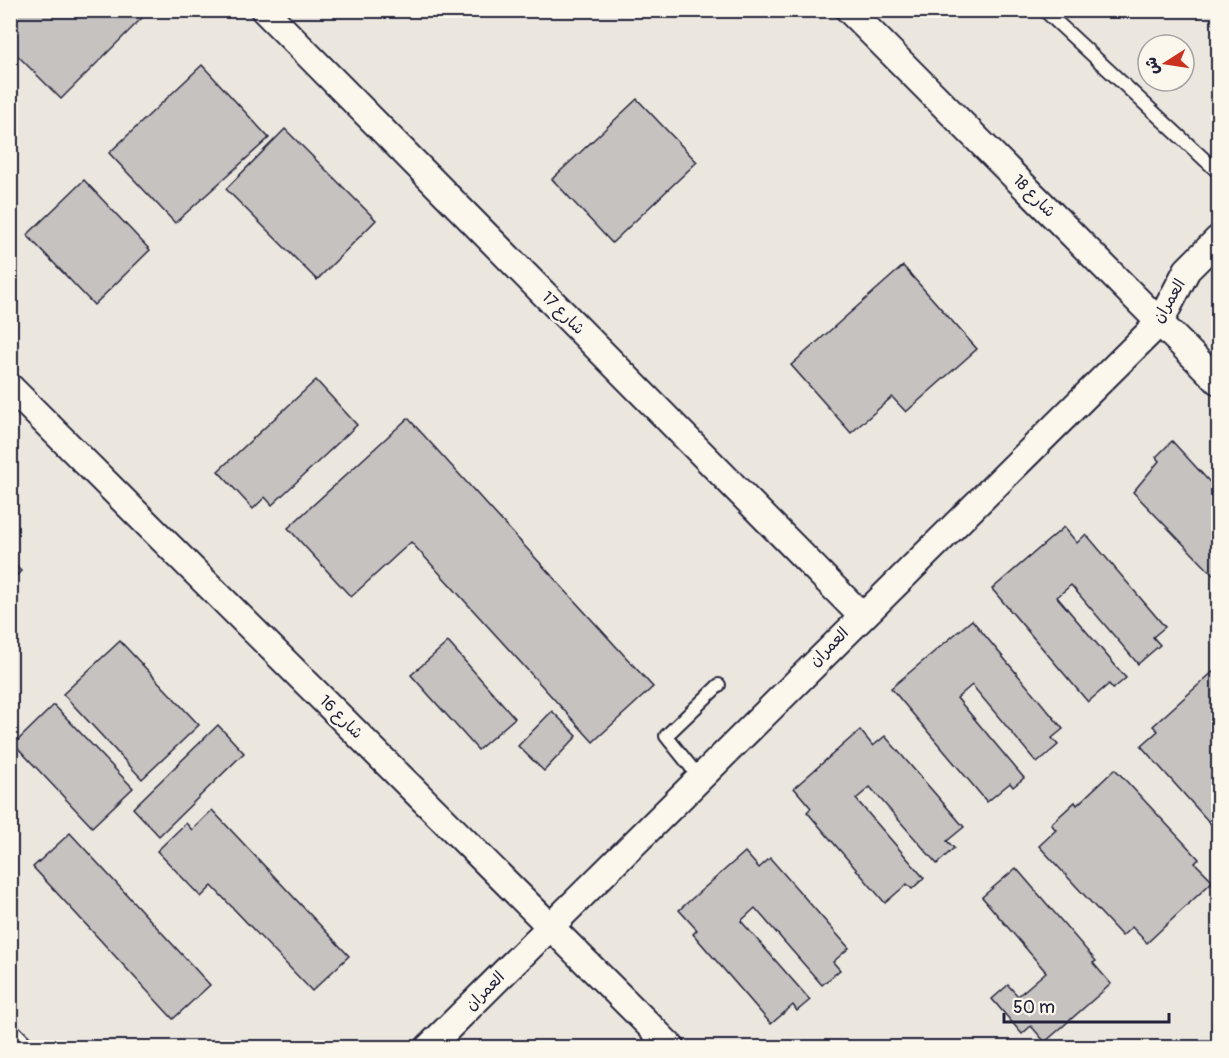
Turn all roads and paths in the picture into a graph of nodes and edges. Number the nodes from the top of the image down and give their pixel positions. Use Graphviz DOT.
graph roads {
  1 [pos="264,10"];
  2 [pos="849,10"];
  3 [pos="1044,10"];
  4 [pos="1218,172"];
  5 [pos="1218,239"];
  6 [pos="1160,322"];
  7 [pos="1218,381"];
  8 [pos="10,387"];
  9 [pos="861,615"];
  10 [pos="719,684"];
  11 [pos="699,777"];
  12 [pos="551,926"];
  13 [pos="10,1037"];
  14 [pos="21,1047"];
  15 [pos="428,1047"];
  16 [pos="672,1047"];
  1 -- 9 [label="street, شارع 17"];
  2 -- 6 [label="street, شارع 18"];
  3 -- 4 [label="lane"];
  5 -- 6 [label="street, العمران"];
  6 -- 7 [label="street, شارع 18"];
  6 -- 9 [label="street, العمران"];
  8 -- 12 [label="street, شارع 16"];
  9 -- 11 [label="street, العمران"];
  10 -- 11 [label="lane"];
  11 -- 12 [label="street, العمران"];
  12 -- 15 [label="street, العمران"];
  12 -- 16 [label="street, شارع 16"];
  13 -- 14 [label="street"];
}
